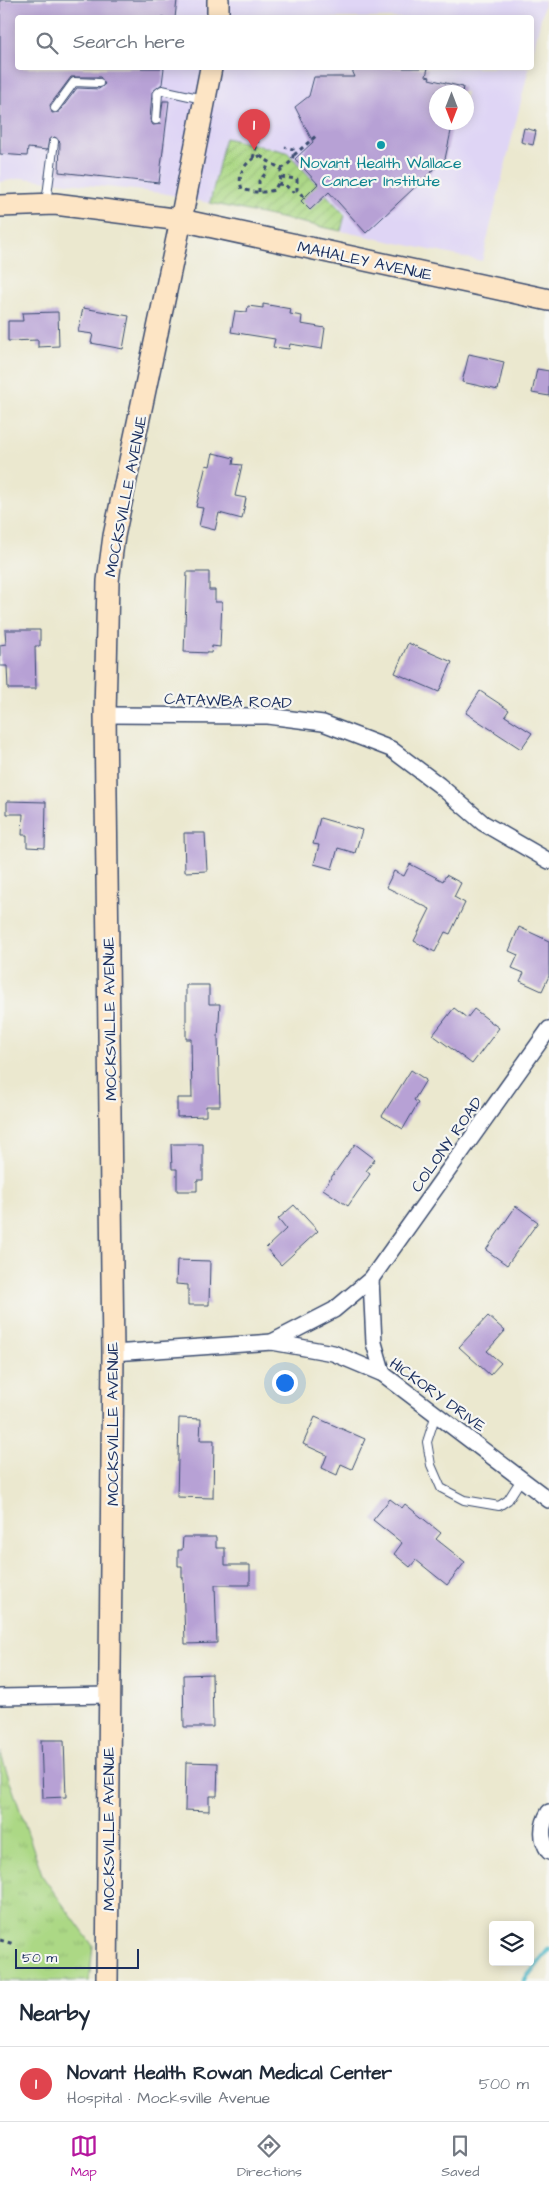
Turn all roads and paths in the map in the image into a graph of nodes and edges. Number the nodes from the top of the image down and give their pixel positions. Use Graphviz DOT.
graph roads {
  1 [pos="218,0"];
  2 [pos="218,15"];
  3 [pos="210,70"];
  4 [pos="100,83"];
  5 [pos="150,90"];
  6 [pos="158,93"];
  7 [pos="205,100"];
  8 [pos="55,108"];
  9 [pos="156,120"];
  10 [pos="317,135"];
  11 [pos="258,141"];
  12 [pos="54,142"];
  13 [pos="285,147"];
  14 [pos="294,154"];
  15 [pos="253,158"];
  16 [pos="269,161"];
  17 [pos="281,169"];
  18 [pos="281,177"];
  19 [pos="278,184"];
  20 [pos="298,190"];
  21 [pos="258,192"];
  22 [pos="304,197"];
  23 [pos="46,205"];
  24 [pos="0,206"];
  25 [pos="181,220"];
  26 [pos="549,300"];
  27 [pos="105,715"];
  28 [pos="549,861"];
  29 [pos="549,1030"];
  30 [pos="372,1279"];
  31 [pos="272,1342"];
  32 [pos="113,1353"];
  33 [pos="383,1374"];
  34 [pos="436,1414"];
  35 [pos="522,1478"];
  36 [pos="549,1500"];
  37 [pos="109,1695"];
  38 [pos="0,1697"];
  39 [pos="549,1812"];
  40 [pos="549,1852"];
  41 [pos="0,1940"];
  42 [pos="14,1944"];
  43 [pos="106,1981"];
  1 -- 2 [label="street"];
  3 -- 7 [label="street, MOCKSVILLE AVENUE"];
  4 -- 8 [label="lane"];
  5 -- 6 [label="lane"];
  6 -- 7 [label="lane"];
  6 -- 9 [label="lane"];
  7 -- 25 [label="street, MOCKSVILLE AVENUE"];
  10 -- 14 [label="path"];
  11 -- 15 [label="path"];
  12 -- 23 [label="lane"];
  13 -- 14 [label="path"];
  14 -- 17 [label="path"];
  15 -- 16 [label="path"];
  15 -- 21 [label="path"];
  16 -- 17 [label="path"];
  16 -- 21 [label="path"];
  17 -- 18 [label="path"];
  18 -- 19 [label="path"];
  18 -- 20 [label="path"];
  19 -- 20 [label="path"];
  19 -- 21 [label="path"];
  20 -- 22 [label="path"];
  23 -- 24 [label="street, MAHALEY AVENUE"];
  23 -- 25 [label="street, MAHALEY AVENUE"];
  25 -- 26 [label="street, MAHALEY AVENUE"];
  25 -- 27 [label="street, MOCKSVILLE AVENUE"];
  27 -- 28 [label="street, CATAWBA ROAD"];
  27 -- 32 [label="street, MOCKSVILLE AVENUE"];
  29 -- 30 [label="street, COLONY ROAD"];
  30 -- 31 [label="street, COLONY ROAD"];
  30 -- 33 [label="street"];
  31 -- 32 [label="street, HICKORY DRIVE"];
  31 -- 33 [label="street, HICKORY DRIVE"];
  32 -- 37 [label="street, MOCKSVILLE AVENUE"];
  33 -- 34 [label="street, HICKORY DRIVE"];
  34 -- 35 [label="street, HICKORY DRIVE"];
  34 -- 35 [label="lane"];
  35 -- 36 [label="street, HICKORY DRIVE"];
  37 -- 38 [label="street"];
  37 -- 43 [label="street, MOCKSVILLE AVENUE"];
  39 -- 40 [label="street"];
  41 -- 42 [label="path"];
}
